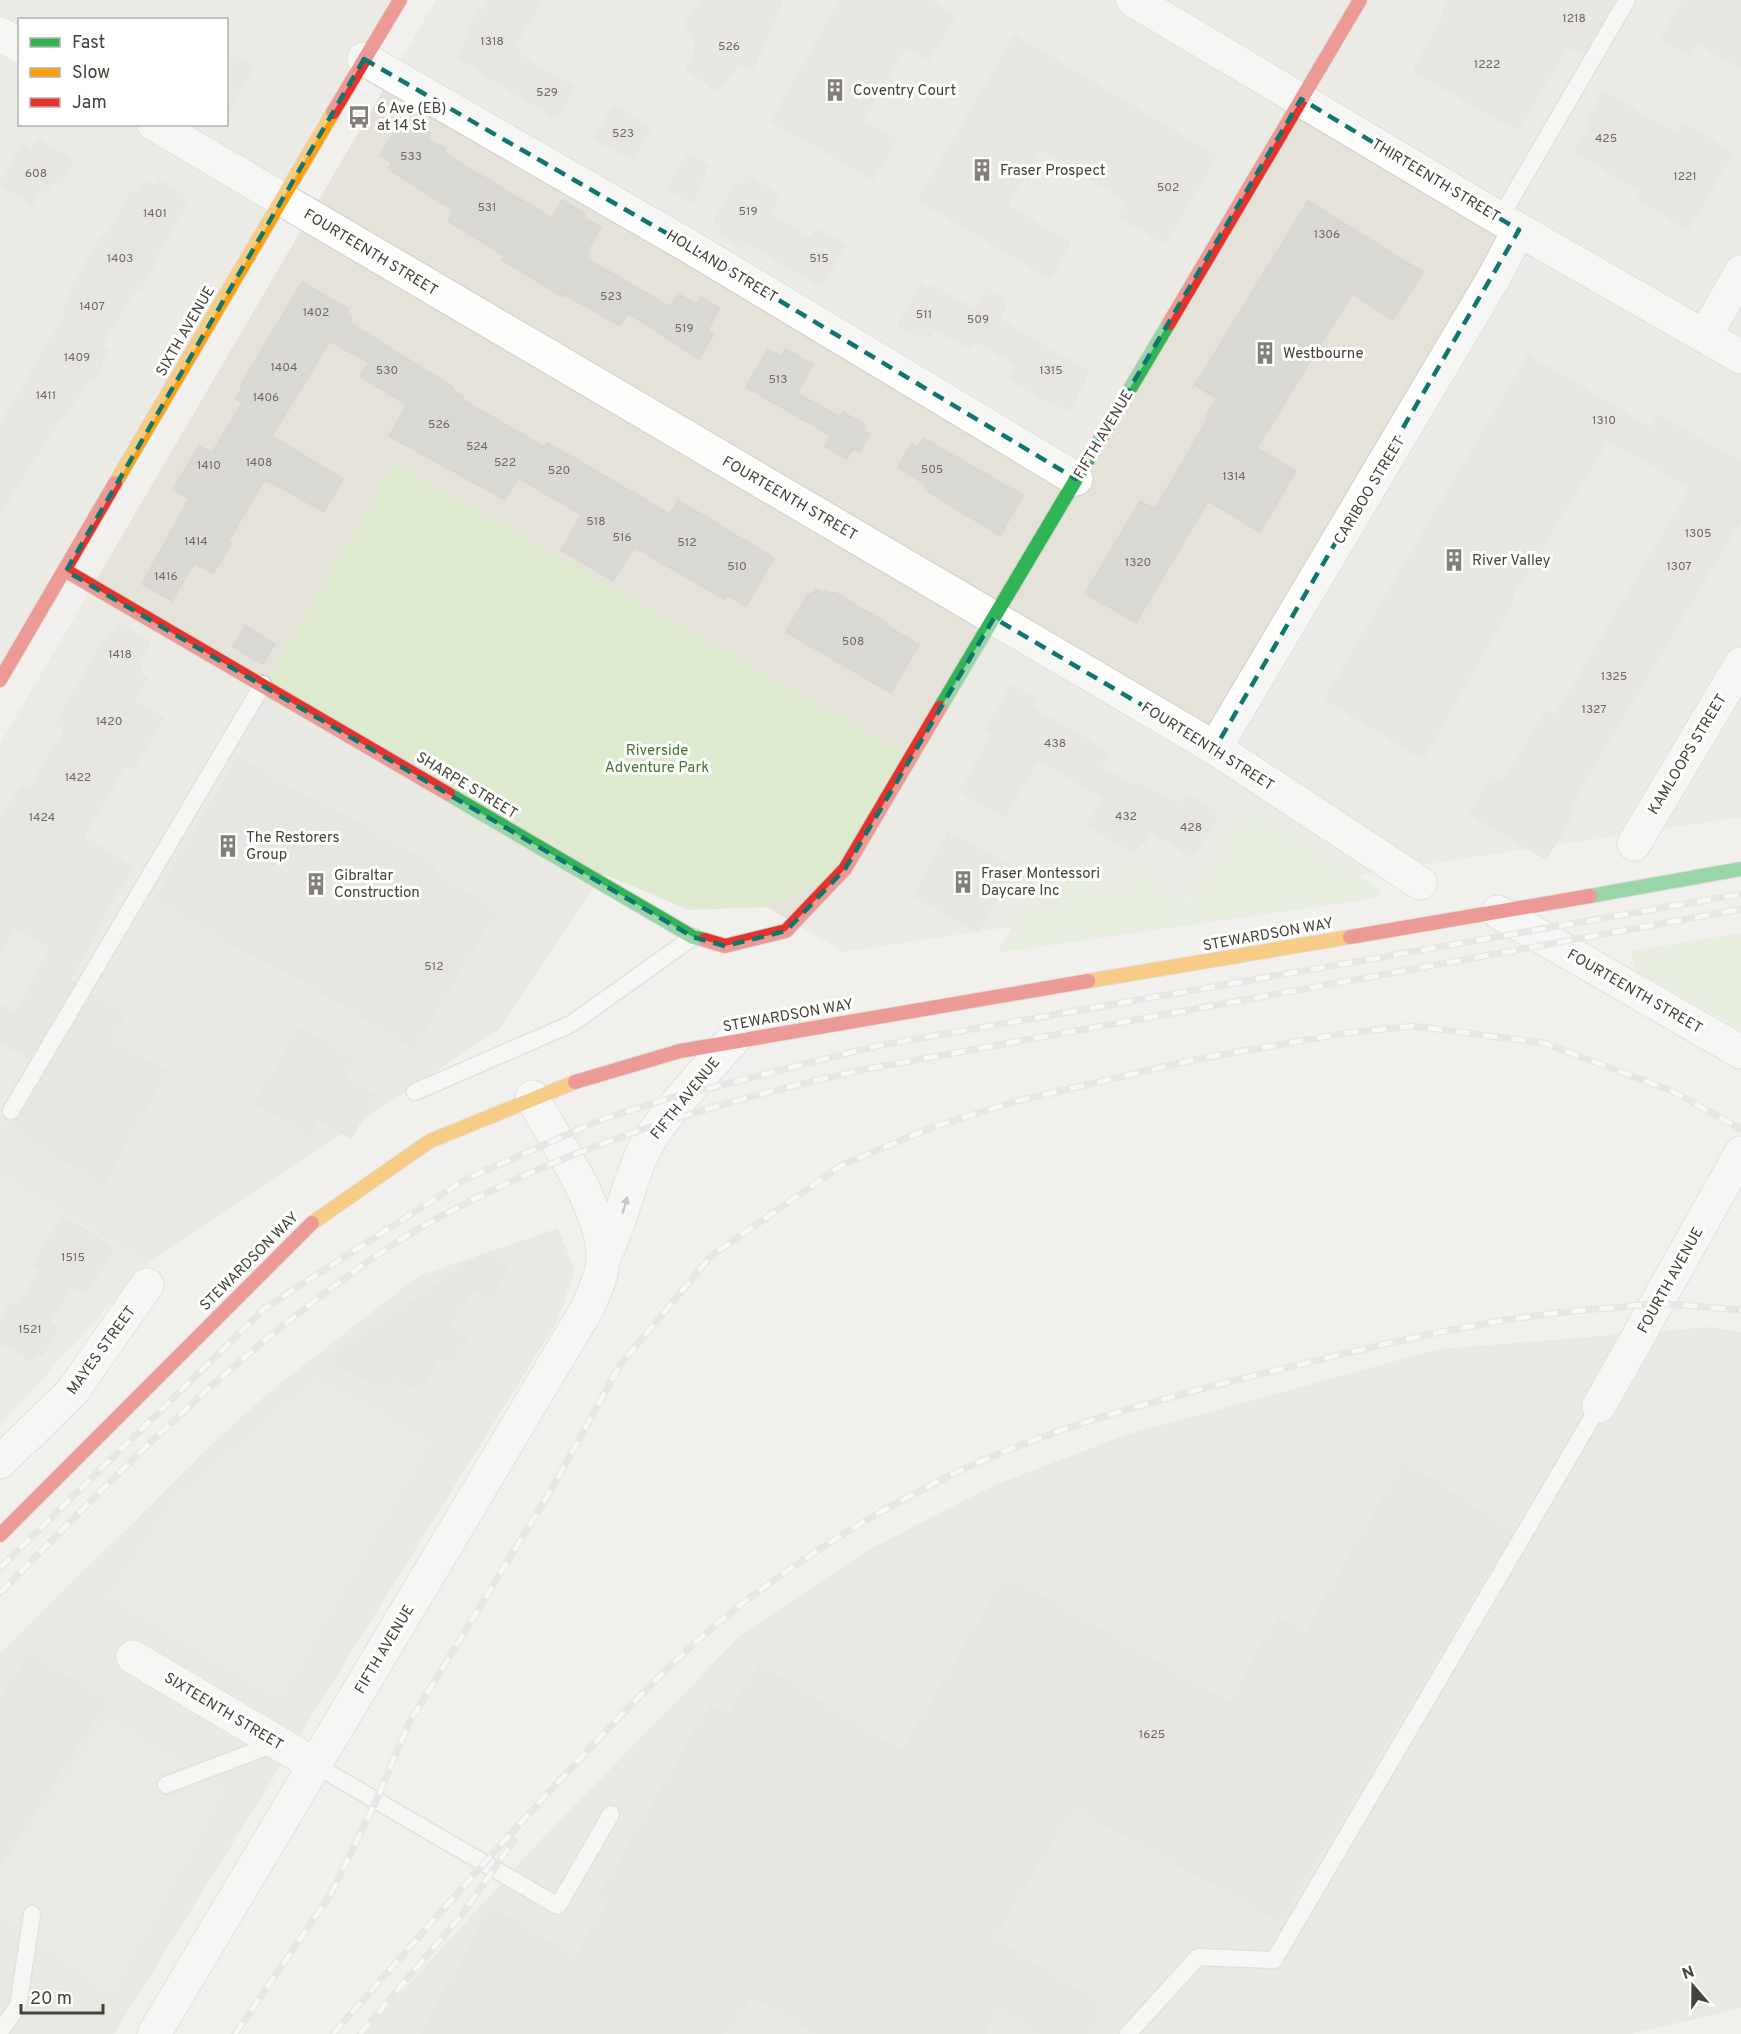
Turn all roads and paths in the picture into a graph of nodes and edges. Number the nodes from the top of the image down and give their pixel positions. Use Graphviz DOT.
graph roads {
  1 [pos="400,0"];
  2 [pos="1133,0"];
  3 [pos="1360,0"];
  4 [pos="1627,0"];
  5 [pos="0,34"];
  6 [pos="18,45"];
  7 [pos="364,59"];
  8 [pos="1301,99"];
  9 [pos="157,126"];
  10 [pos="281,199"];
  11 [pos="1509,224"];
  12 [pos="1741,272"];
  13 [pos="1705,336"];
  14 [pos="1741,357"];
  15 [pos="1076,479"];
  16 [pos="66,571"];
  17 [pos="994,618"];
  18 [pos="1741,664"];
  19 [pos="0,680"];
  20 [pos="263,684"];
  21 [pos="1215,748"];
  22 [pos="1634,844"];
  23 [pos="845,869"];
  24 [pos="1741,869"];
  25 [pos="1420,882"];
  26 [pos="1498,912"];
  27 [pos="693,937"];
  28 [pos="732,1041"];
  29 [pos="1741,1052"];
  30 [pos="415,1092"];
  31 [pos="532,1097"];
  32 [pos="11,1111"];
  33 [pos="1741,1153"];
  34 [pos="603,1259"];
  35 [pos="147,1285"];
  36 [pos="1599,1406"];
  37 [pos="0,1462"];
  38 [pos="0,1535"];
  39 [pos="133,1657"];
  40 [pos="277,1743"];
  41 [pos="315,1765"];
  42 [pos="166,1785"];
  43 [pos="611,1814"];
  44 [pos="32,1914"];
  45 [pos="0,2032"];
  46 [pos="154,2034"];
  47 [pos="1128,2034"];
  1 -- 7 [label="street, SIXTH AVENUE"];
  2 -- 8 [label="street, THIRTEENTH STREET"];
  3 -- 8 [label="street, FIFTH AVENUE"];
  4 -- 11 [label="lane"];
  5 -- 6 [label="street"];
  7 -- 10 [label="street, SIXTH AVENUE"];
  7 -- 15 [label="street, HOLLAND STREET"];
  8 -- 11 [label="street, THIRTEENTH STREET"];
  8 -- 15 [label="street, FIFTH AVENUE"];
  9 -- 10 [label="street, FOURTEENTH STREET"];
  10 -- 16 [label="street, SIXTH AVENUE"];
  10 -- 17 [label="street, FOURTEENTH STREET"];
  11 -- 13 [label="street, THIRTEENTH STREET"];
  11 -- 21 [label="street, CARIBOO STREET"];
  12 -- 13 [label="street"];
  13 -- 14 [label="street, THIRTEENTH STREET"];
  15 -- 17 [label="street, FIFTH AVENUE"];
  16 -- 19 [label="street, SIXTH AVENUE"];
  16 -- 20 [label="street, SHARPE STREET"];
  17 -- 21 [label="street, FOURTEENTH STREET"];
  17 -- 23 [label="street, FIFTH AVENUE"];
  18 -- 22 [label="street, KAMLOOPS STREET"];
  20 -- 27 [label="street, SHARPE STREET"];
  20 -- 32 [label="lane"];
  21 -- 25 [label="street, FOURTEENTH STREET"];
  23 -- 27 [label="street, SHARPE STREET"];
  24 -- 26 [label="street, STEWARDSON WAY"];
  26 -- 28 [label="street, STEWARDSON WAY"];
  26 -- 29 [label="street, FOURTEENTH STREET"];
  27 -- 30 [label="lane"];
  28 -- 31 [label="street, STEWARDSON WAY"];
  34 -- 28 [label="street, FIFTH AVENUE, one-way"];
  31 -- 34 [label="street, FIFTH AVENUE"];
  31 -- 38 [label="street, STEWARDSON WAY"];
  33 -- 36 [label="street, FOURTH AVENUE"];
  34 -- 41 [label="street, FIFTH AVENUE"];
  35 -- 37 [label="street, MAYES STREET"];
  36 -- 47 [label="lane"];
  39 -- 40 [label="street, SIXTEENTH STREET"];
  40 -- 41 [label="street, SIXTEENTH STREET"];
  40 -- 42 [label="lane"];
  41 -- 43 [label="lane"];
  41 -- 46 [label="street, FIFTH AVENUE"];
  44 -- 45 [label="lane"];
}
